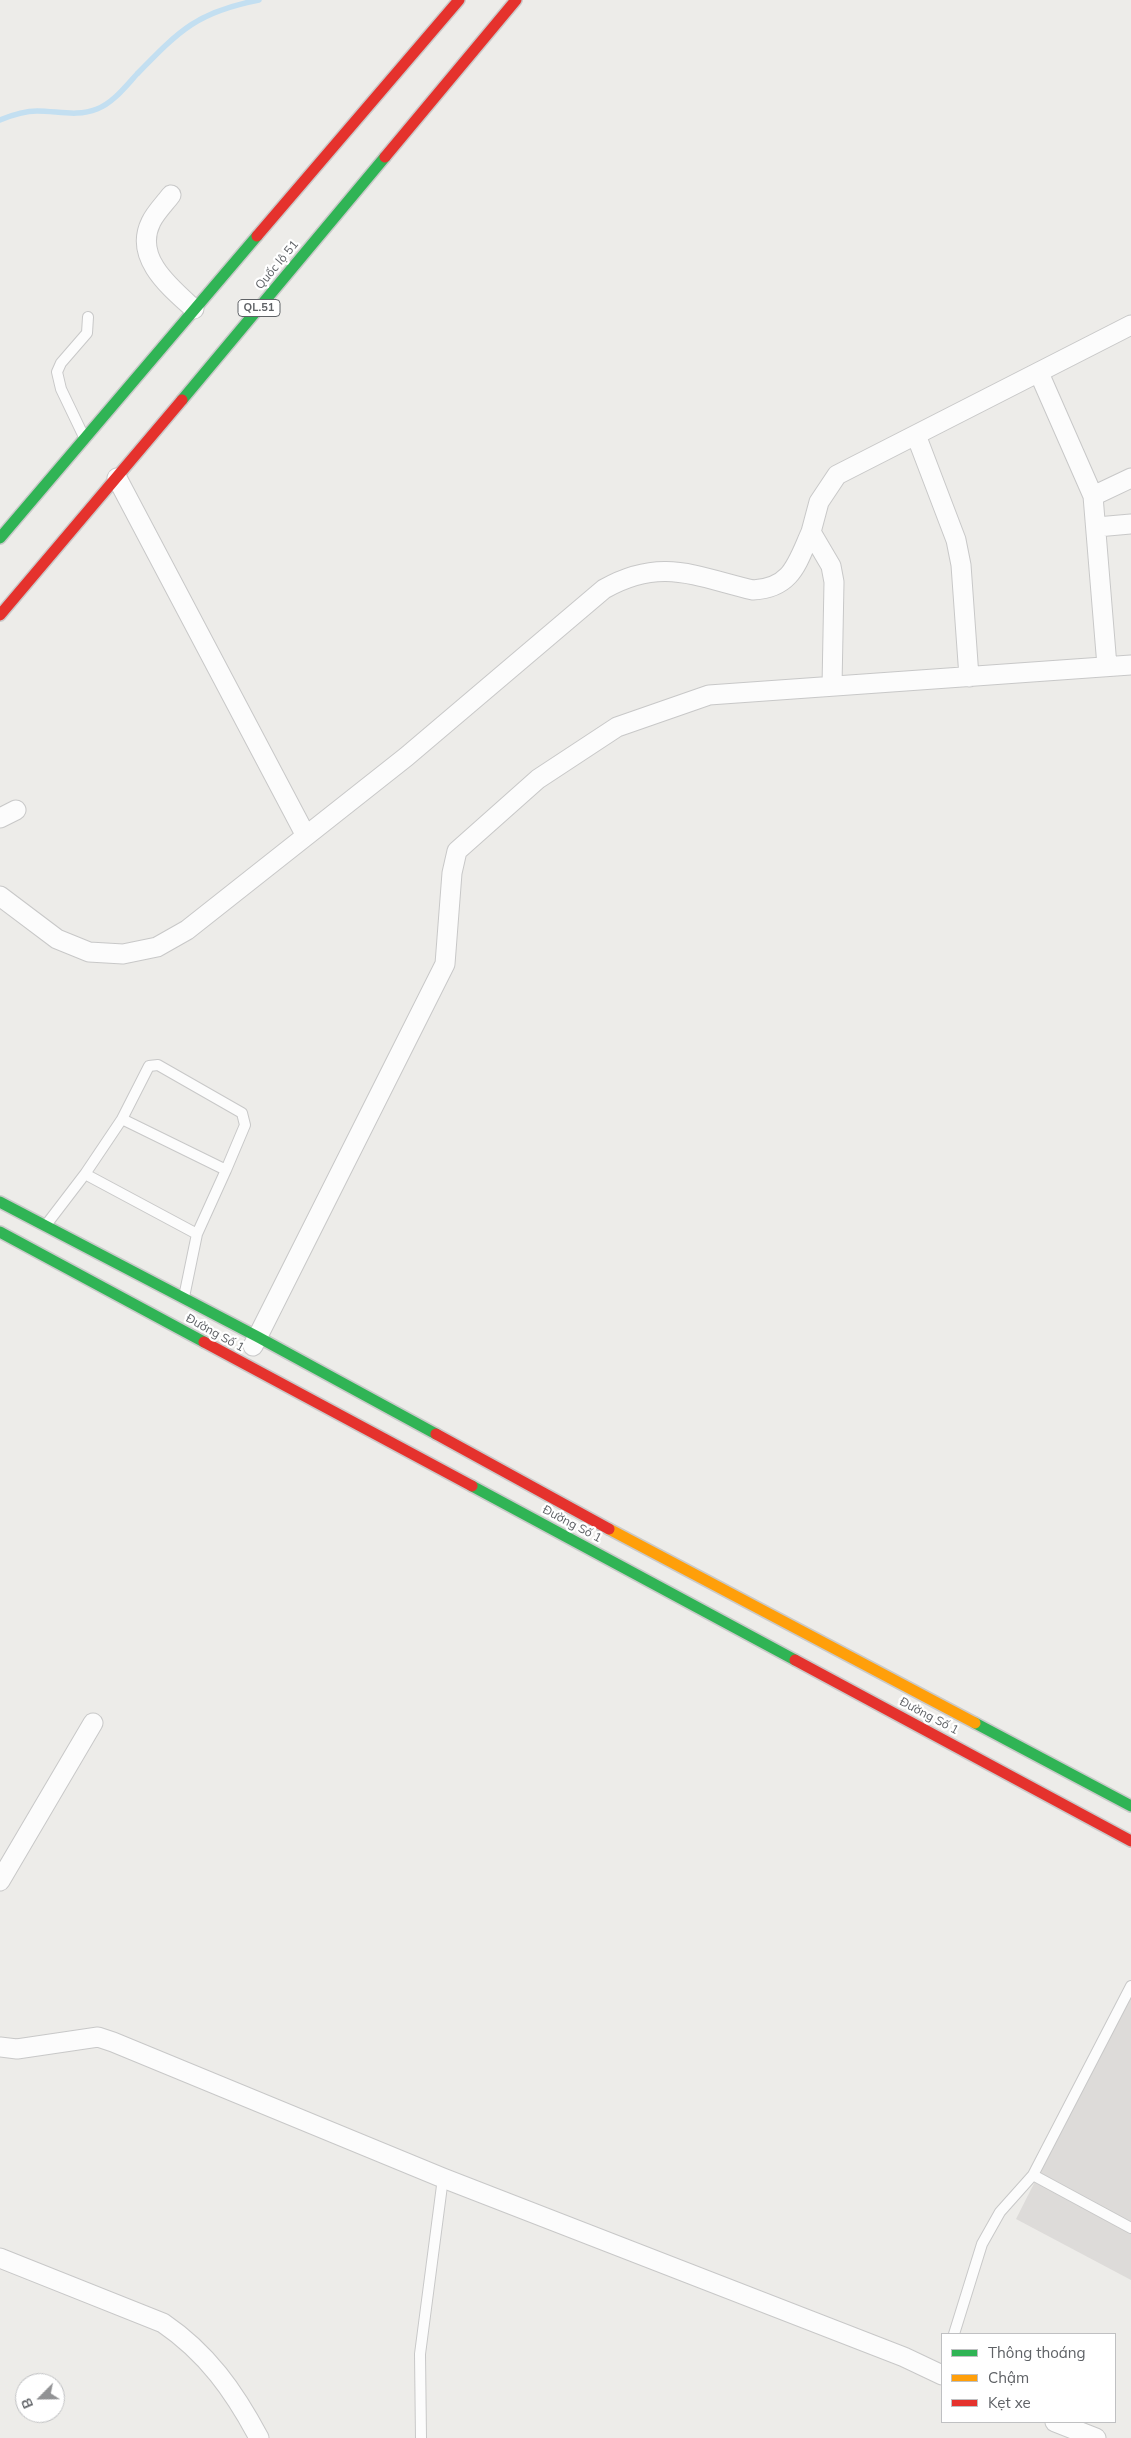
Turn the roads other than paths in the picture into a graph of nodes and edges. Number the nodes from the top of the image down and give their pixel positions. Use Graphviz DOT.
graph roads {
  1 [pos="460,0"];
  2 [pos="516,0"];
  3 [pos="172,194"];
  4 [pos="194,309"];
  5 [pos="88,317"];
  6 [pos="1131,325"];
  7 [pos="1038,373"];
  8 [pos="916,435"];
  9 [pos="86,440"];
  10 [pos="117,478"];
  11 [pos="1131,478"];
  12 [pos="1093,496"];
  13 [pos="1131,524"];
  14 [pos="1097,527"];
  15 [pos="811,532"];
  16 [pos="0,538"];
  17 [pos="0,615"];
  18 [pos="1131,665"];
  19 [pos="1107,666"];
  20 [pos="970,677"];
  21 [pos="832,686"];
  22 [pos="306,836"];
  23 [pos="0,896"];
  24 [pos="122,1119"];
  25 [pos="226,1170"];
  26 [pos="85,1174"];
  27 [pos="0,1202"];
  28 [pos="45,1226"];
  29 [pos="0,1232"];
  30 [pos="197,1234"];
  31 [pos="184,1298"];
  32 [pos="258,1337"];
  33 [pos="244,1365"];
  34 [pos="93,1723"];
  35 [pos="1131,1806"];
  36 [pos="1131,1841"];
  37 [pos="0,1881"];
  38 [pos="1131,1986"];
  39 [pos="0,2047"];
  40 [pos="1033,2175"];
  41 [pos="443,2178"];
  42 [pos="1131,2228"];
  43 [pos="0,2258"];
  44 [pos="954,2333"];
  45 [pos="941,2374"];
  46 [pos="1058,2423"];
  47 [pos="259,2438"];
  48 [pos="421,2438"];
  49 [pos="1096,2438"];
  1 -- 4 [label="main road"];
  2 -- 10 [label="main road, Quốc lộ 51 / QL.51"];
  3 -- 4 [label="street"];
  4 -- 9 [label="main road"];
  5 -- 9 [label="lane"];
  6 -- 7 [label="street"];
  7 -- 8 [label="street"];
  7 -- 12 [label="street"];
  8 -- 15 [label="street"];
  8 -- 20 [label="street"];
  9 -- 16 [label="main road"];
  10 -- 17 [label="main road, Quốc lộ 51 / QL.51"];
  10 -- 22 [label="street"];
  11 -- 12 [label="street"];
  12 -- 14 [label="street"];
  13 -- 14 [label="street"];
  14 -- 19 [label="street"];
  15 -- 21 [label="street"];
  15 -- 22 [label="street"];
  18 -- 19 [label="street"];
  19 -- 20 [label="street"];
  20 -- 21 [label="street"];
  21 -- 32 [label="street"];
  22 -- 23 [label="street"];
  24 -- 25 [label="lane"];
  24 -- 25 [label="lane"];
  24 -- 26 [label="lane"];
  25 -- 30 [label="lane"];
  26 -- 28 [label="lane"];
  26 -- 30 [label="lane"];
  27 -- 28 [label="main road, Đường Số 1"];
  28 -- 31 [label="main road, Đường Số 1"];
  29 -- 33 [label="main road, Đường Số 1"];
  30 -- 31 [label="lane"];
  31 -- 32 [label="main road, Đường Số 1"];
  32 -- 33 [label="street"];
  32 -- 35 [label="main road, Đường Số 1"];
  33 -- 36 [label="main road, Đường Số 1"];
  34 -- 37 [label="street"];
  38 -- 40 [label="lane"];
  39 -- 41 [label="street"];
  40 -- 42 [label="lane"];
  40 -- 44 [label="lane"];
  41 -- 45 [label="street"];
  41 -- 48 [label="lane"];
  43 -- 47 [label="street"];
  46 -- 49 [label="street"];
}
